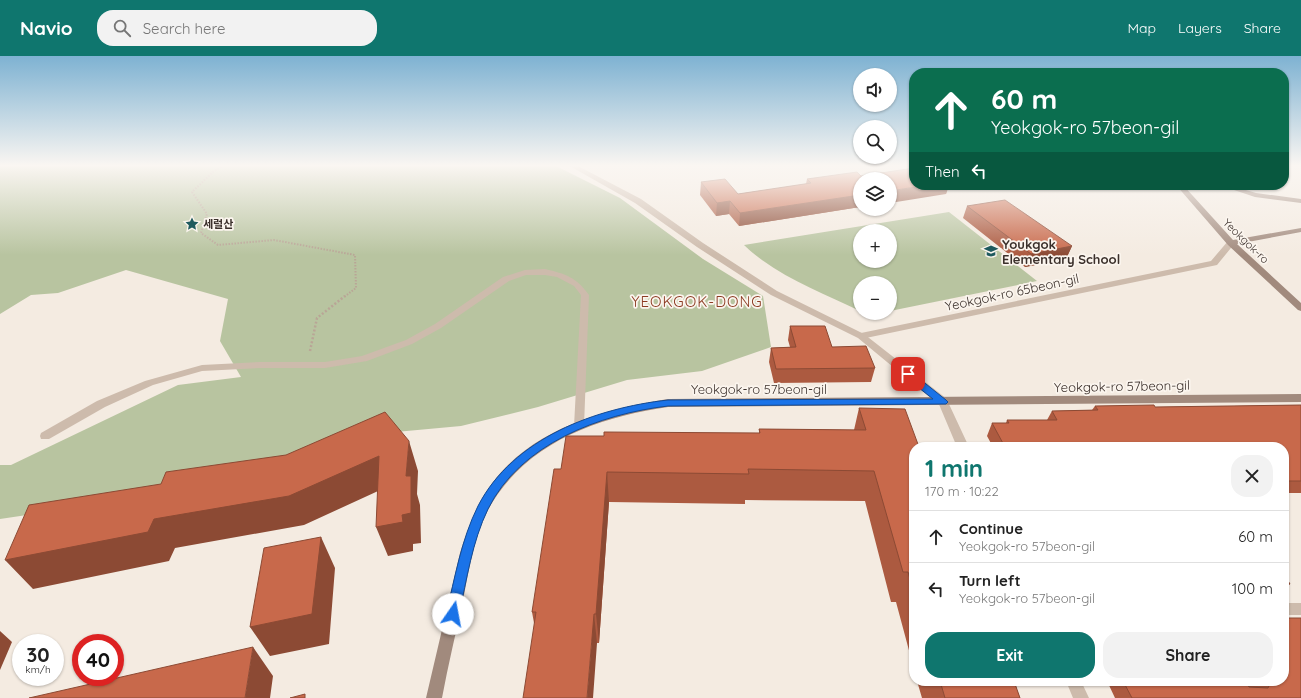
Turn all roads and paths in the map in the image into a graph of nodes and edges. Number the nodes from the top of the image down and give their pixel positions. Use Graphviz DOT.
graph roads {
  1 [pos="194,195"];
  2 [pos="627,195"];
  3 [pos="1187,195"];
  4 [pos="1255,195"];
  5 [pos="1301,202"];
  6 [pos="1301,230"];
  7 [pos="1231,243"];
  8 [pos="1301,308"];
  9 [pos="860,336"];
  10 [pos="308,365"];
  11 [pos="1301,398"];
  12 [pos="943,402"];
  13 [pos="579,426"];
  14 [pos="45,436"];
  15 [pos="961,442"];
  16 [pos="1289,609"];
  17 [pos="1301,609"];
  18 [pos="1075,686"];
  19 [pos="434,698"];
  20 [pos="1081,698"];
  1 -- 10 [label="path"];
  2 -- 9 [label="street"];
  3 -- 7 [label="street, Yeokgok-ro"];
  4 -- 5 [label="street"];
  6 -- 7 [label="street"];
  7 -- 8 [label="street, Yeokgok-ro"];
  7 -- 9 [label="street, Yeokgok-ro 65beon-gil"];
  9 -- 12 [label="street"];
  10 -- 13 [label="street"];
  10 -- 14 [label="street"];
  11 -- 12 [label="street, Yeokgok-ro 57beon-gil"];
  12 -- 13 [label="street, Yeokgok-ro 57beon-gil"];
  12 -- 15 [label="street"];
  13 -- 19 [label="street, Yeokgok-ro 57beon-gil"];
  16 -- 17 [label="street"];
  18 -- 20 [label="street"];
}
